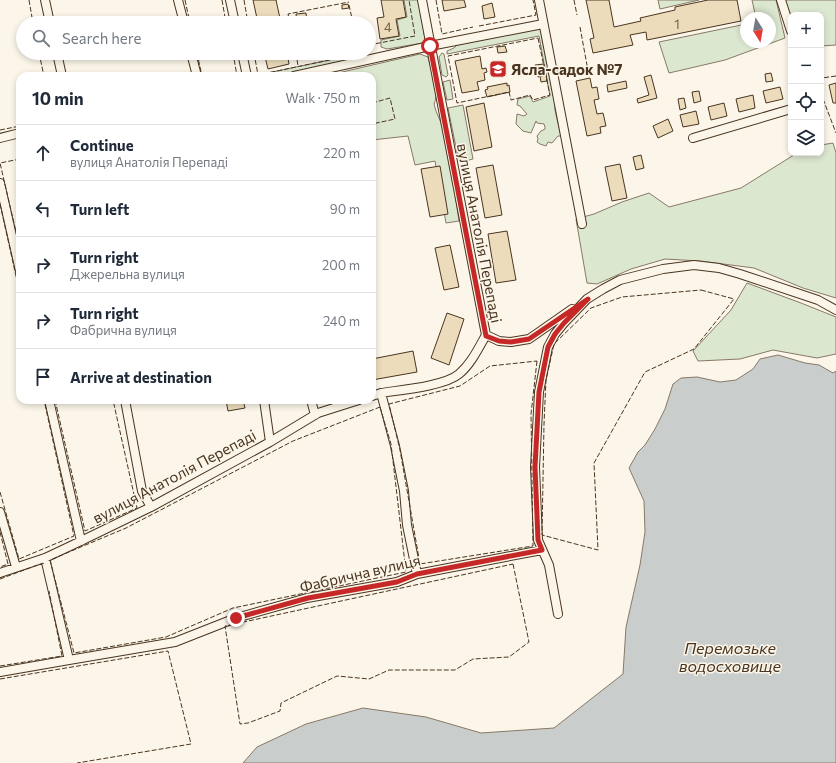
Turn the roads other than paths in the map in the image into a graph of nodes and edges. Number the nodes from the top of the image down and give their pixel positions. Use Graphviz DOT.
graph roads {
  1 [pos="45,0"];
  2 [pos="178,0"];
  3 [pos="230,0"];
  4 [pos="422,0"];
  5 [pos="539,0"];
  6 [pos="781,0"];
  7 [pos="48,16"];
  8 [pos="182,16"];
  9 [pos="233,16"];
  10 [pos="788,22"];
  11 [pos="543,24"];
  12 [pos="430,46"];
  13 [pos="376,58"];
  14 [pos="58,60"];
  15 [pos="194,60"];
  16 [pos="244,60"];
  17 [pos="367,60"];
  18 [pos="61,72"];
  19 [pos="197,72"];
  20 [pos="246,72"];
  21 [pos="312,72"];
  22 [pos="788,110"];
  23 [pos="16,134"];
  24 [pos="0,138"];
  25 [pos="693,138"];
  26 [pos="0,183"];
  27 [pos="582,224"];
  28 [pos="16,253"];
  29 [pos="588,299"];
  30 [pos="836,310"];
  31 [pos="486,336"];
  32 [pos="381,393"];
  33 [pos="376,395"];
  34 [pos="50,404"];
  35 [pos="125,404"];
  36 [pos="265,404"];
  37 [pos="312,404"];
  38 [pos="347,404"];
  39 [pos="315,415"];
  40 [pos="270,442"];
  41 [pos="151,507"];
  42 [pos="0,512"];
  43 [pos="82,541"];
  44 [pos="542,550"];
  45 [pos="45,558"];
  46 [pos="16,567"];
  47 [pos="0,573"];
  48 [pos="417,574"];
  49 [pos="558,614"];
  50 [pos="69,660"];
  51 [pos="0,672"];
  1 -- 7 [label="street"];
  2 -- 8 [label="street"];
  3 -- 9 [label="street"];
  4 -- 12 [label="street, вулиця Анатолія Перепаді"];
  5 -- 11 [label="street"];
  6 -- 10 [label="street"];
  11 -- 12 [label="street"];
  11 -- 27 [label="street"];
  12 -- 13 [label="street"];
  12 -- 31 [label="street, вулиця Анатолія Перепаді"];
  14 -- 18 [label="street"];
  15 -- 19 [label="street"];
  16 -- 20 [label="street"];
  17 -- 21 [label="street"];
  22 -- 25 [label="street"];
  23 -- 24 [label="street"];
  26 -- 28 [label="street"];
  29 -- 30 [label="street"];
  29 -- 31 [label="street"];
  29 -- 44 [label="street"];
  31 -- 32 [label="street, вулиця Анатолія Перепаді"];
  32 -- 33 [label="street, вулиця Анатолія Перепаді"];
  32 -- 48 [label="street"];
  34 -- 43 [label="street"];
  35 -- 41 [label="street"];
  36 -- 40 [label="street"];
  37 -- 39 [label="street"];
  38 -- 39 [label="street, вулиця Анатолія Перепаді"];
  39 -- 40 [label="street, вулиця Анатолія Перепаді"];
  40 -- 41 [label="street, вулиця Анатолія Перепаді"];
  41 -- 43 [label="street, вулиця Анатолія Перепаді"];
  42 -- 46 [label="street"];
  43 -- 45 [label="street, вулиця Анатолія Перепаді"];
  44 -- 48 [label="street, Фабрична вулиця"];
  44 -- 49 [label="street"];
  45 -- 46 [label="street, вулиця Анатолія Перепаді"];
  45 -- 50 [label="street"];
  46 -- 47 [label="street, вулиця Анатолія Перепаді"];
  48 -- 50 [label="street, Фабрична вулиця"];
  50 -- 51 [label="street, Фабрична вулиця"];
}
